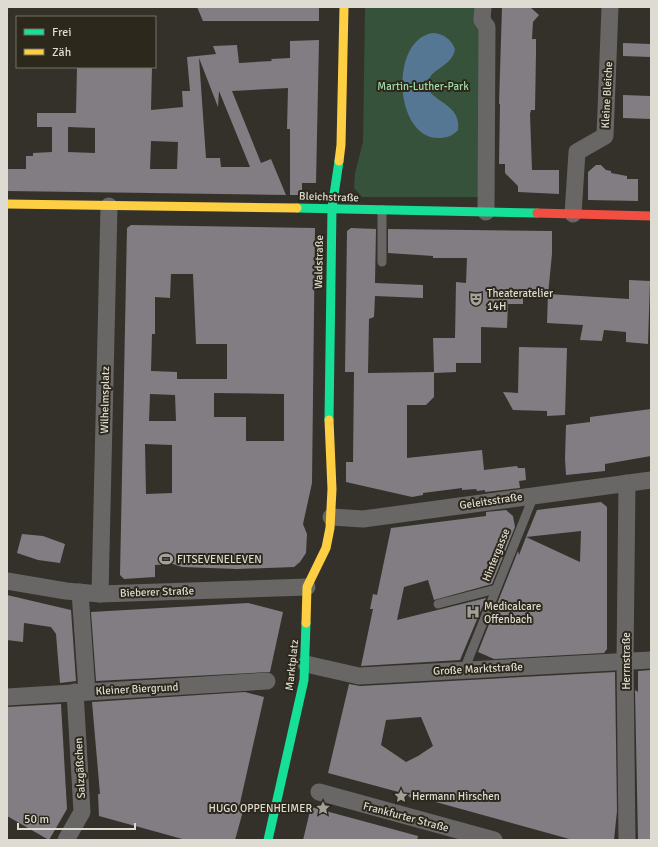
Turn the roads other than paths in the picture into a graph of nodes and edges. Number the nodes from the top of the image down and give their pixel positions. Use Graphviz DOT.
graph roads {
  1 [pos="344,7"];
  2 [pos="483,7"];
  3 [pos="610,7"];
  4 [pos="7,204"];
  5 [pos="109,206"];
  6 [pos="332,208"];
  7 [pos="382,210"];
  8 [pos="486,212"];
  9 [pos="573,214"];
  10 [pos="651,216"];
  11 [pos="382,262"];
  12 [pos="651,480"];
  13 [pos="627,483"];
  14 [pos="534,495"];
  15 [pos="331,517"];
  16 [pos="7,581"];
  17 [pos="308,587"];
  18 [pos="496,589"];
  19 [pos="80,592"];
  20 [pos="100,594"];
  21 [pos="438,604"];
  22 [pos="651,660"];
  23 [pos="625,662"];
  24 [pos="306,664"];
  25 [pos="464,670"];
  26 [pos="267,681"];
  27 [pos="81,692"];
  28 [pos="7,697"];
  29 [pos="319,792"];
  30 [pos="66,840"];
  31 [pos="268,840"];
  32 [pos="494,840"];
  33 [pos="628,840"];
  1 -- 6 [label="street, Waldstraße"];
  2 -- 8 [label="street"];
  3 -- 9 [label="street, Kleine Bleiche"];
  4 -- 5 [label="street, Bleichstraße"];
  5 -- 6 [label="street, Bleichstraße"];
  5 -- 20 [label="street, Wilhelmsplatz"];
  6 -- 7 [label="street, Bleichstraße"];
  6 -- 15 [label="street, Waldstraße"];
  7 -- 8 [label="street, Bleichstraße"];
  7 -- 11 [label="lane"];
  8 -- 9 [label="street, Bleichstraße"];
  9 -- 10 [label="street, Bleichstraße"];
  12 -- 13 [label="street, Geleitsstraße"];
  13 -- 14 [label="street, Geleitsstraße"];
  13 -- 23 [label="street, Herrnstraße"];
  14 -- 15 [label="street, Geleitsstraße"];
  14 -- 18 [label="lane, Hintergasse"];
  15 -- 17 [label="street, Marktplatz"];
  16 -- 19 [label="street, Bieberer Straße"];
  17 -- 20 [label="street, Bieberer Straße"];
  17 -- 24 [label="street, Marktplatz"];
  18 -- 21 [label="lane"];
  18 -- 25 [label="lane, Hintergasse"];
  19 -- 20 [label="street, Bieberer Straße"];
  19 -- 27 [label="street, Salzgäßchen"];
  22 -- 23 [label="street, Große Marktstraße"];
  23 -- 25 [label="street, Große Marktstraße"];
  23 -- 33 [label="street, Herrnstraße"];
  24 -- 25 [label="street, Große Marktstraße"];
  24 -- 31 [label="street, Marktplatz"];
  26 -- 27 [label="street, Kleiner Biergrund"];
  27 -- 28 [label="street, Kleiner Biergrund"];
  27 -- 30 [label="street, Salzgäßchen"];
  29 -- 32 [label="street, Frankfurter Straße"];
}
